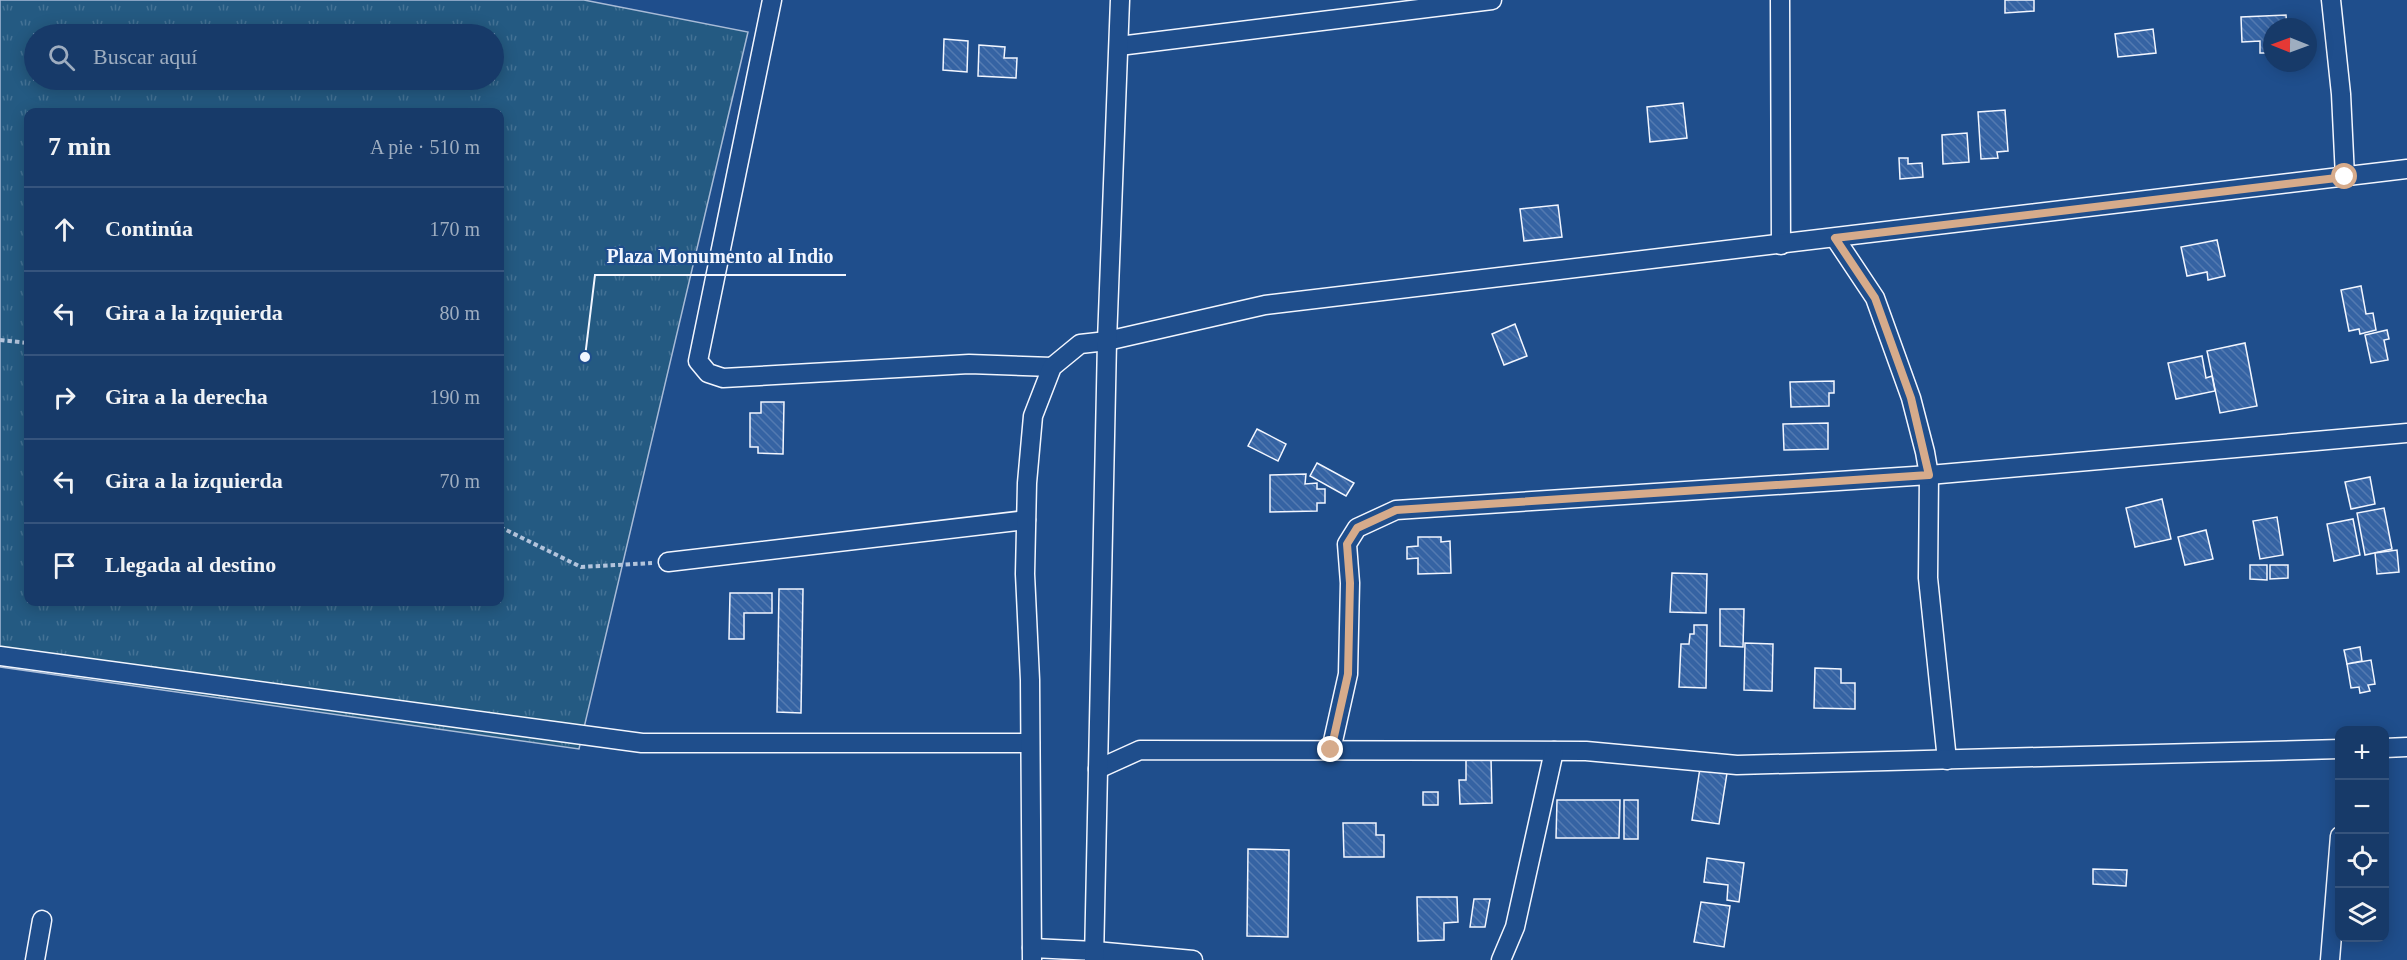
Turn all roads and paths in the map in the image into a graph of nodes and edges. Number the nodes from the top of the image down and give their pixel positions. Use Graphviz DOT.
graph roads {
  1 [pos="772,0"];
  2 [pos="1120,0"];
  3 [pos="1492,0"];
  4 [pos="1780,0"];
  5 [pos="2331,0"];
  6 [pos="1119,46"];
  7 [pos="2407,169"];
  8 [pos="2345,177"];
  9 [pos="1835,238"];
  10 [pos="1781,245"];
  11 [pos="0,340"];
  12 [pos="1107,341"];
  13 [pos="24,343"];
  14 [pos="1052,367"];
  15 [pos="2407,433"];
  16 [pos="1929,475"];
  17 [pos="1026,520"];
  18 [pos="504,529"];
  19 [pos="668,562"];
  20 [pos="0,656"];
  21 [pos="1030,743"];
  22 [pos="2407,747"];
  23 [pos="2389,748"];
  24 [pos="2335,749"];
  25 [pos="1331,750"];
  26 [pos="1554,751"];
  27 [pos="1947,760"];
  28 [pos="1098,769"];
  29 [pos="2336,888"];
  30 [pos="42,920"];
  31 [pos="1032,954"];
  32 [pos="1094,955"];
  33 [pos="35,960"];
  34 [pos="1193,960"];
  35 [pos="1501,960"];
  36 [pos="2330,960"];
  1 -- 14 [label="street"];
  2 -- 6 [label="street"];
  3 -- 6 [label="street"];
  4 -- 10 [label="street"];
  5 -- 8 [label="street"];
  6 -- 12 [label="street"];
  7 -- 8 [label="street"];
  8 -- 9 [label="street"];
  9 -- 10 [label="street"];
  9 -- 16 [label="street"];
  10 -- 12 [label="street"];
  11 -- 13 [label="path"];
  12 -- 14 [label="street"];
  12 -- 28 [label="street"];
  14 -- 17 [label="street"];
  15 -- 16 [label="street"];
  16 -- 25 [label="street"];
  16 -- 27 [label="street"];
  17 -- 19 [label="street"];
  17 -- 21 [label="street"];
  18 -- 19 [label="path"];
  20 -- 21 [label="street"];
  21 -- 31 [label="street"];
  22 -- 23 [label="street"];
  24 -- 27 [label="street"];
  25 -- 26 [label="street"];
  25 -- 28 [label="street"];
  26 -- 27 [label="street"];
  26 -- 35 [label="street"];
  28 -- 32 [label="street"];
  29 -- 36 [label="street"];
  30 -- 33 [label="street"];
  31 -- 32 [label="street"];
  32 -- 34 [label="street"];
}
